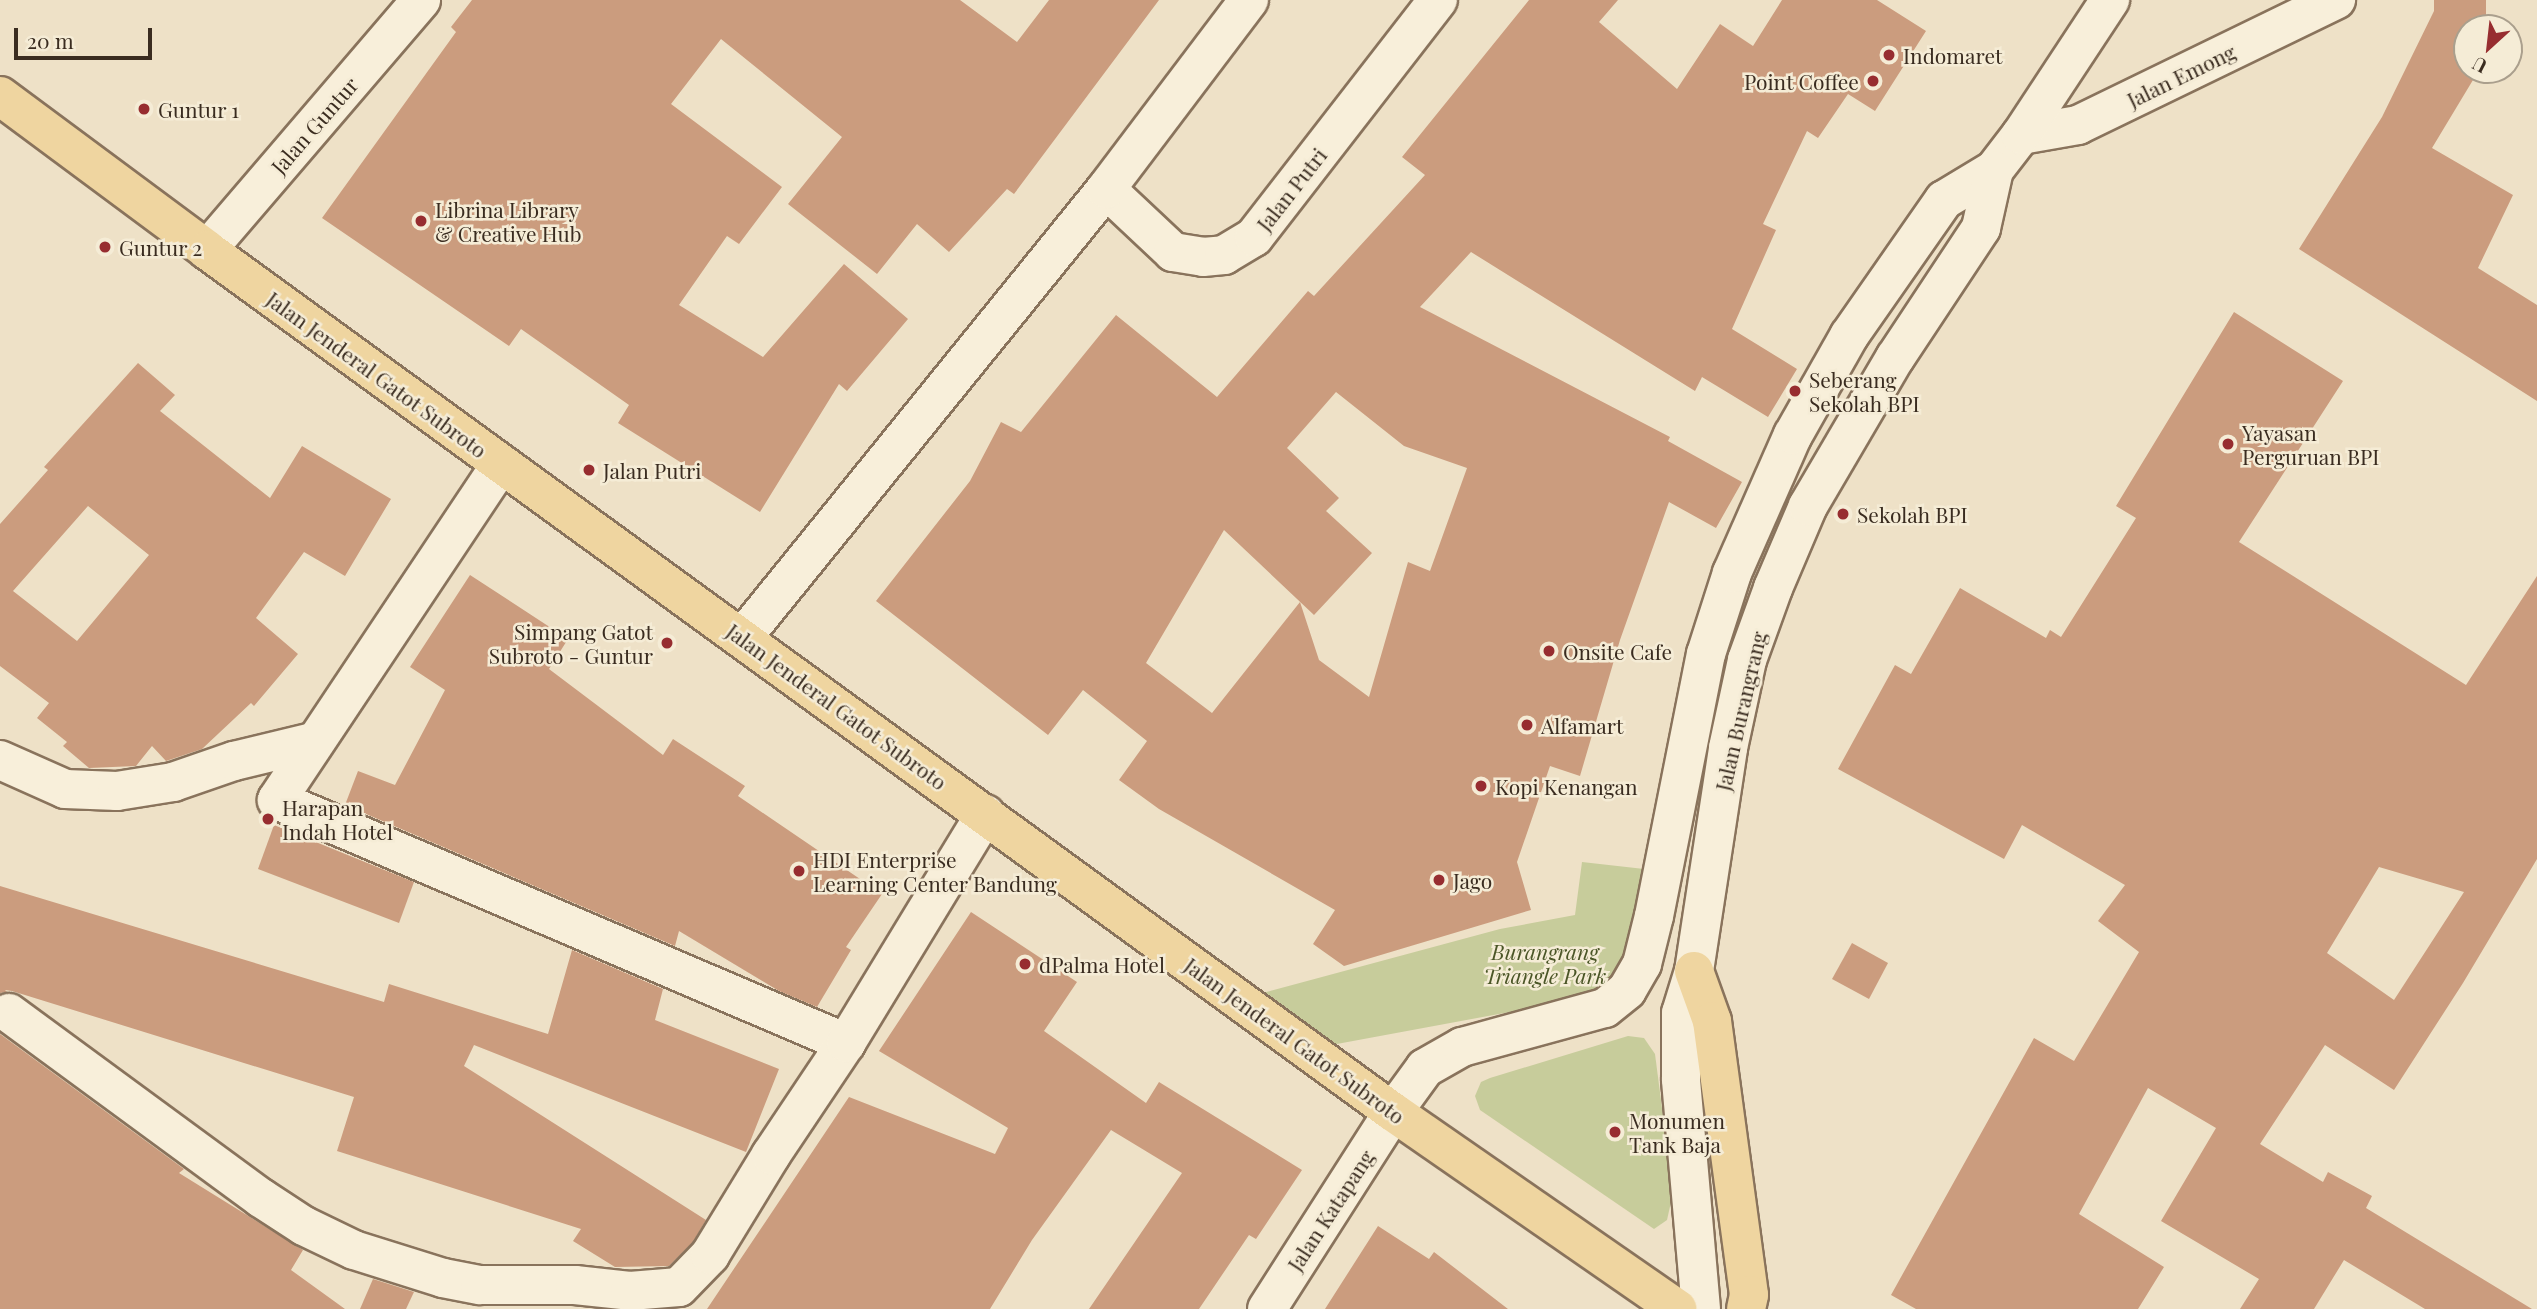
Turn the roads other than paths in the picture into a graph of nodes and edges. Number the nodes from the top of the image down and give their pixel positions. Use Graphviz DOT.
graph roads {
  1 [pos="421,0"];
  2 [pos="1250,0"];
  3 [pos="1437,0"];
  4 [pos="2110,0"];
  5 [pos="2336,0"];
  6 [pos="0,96"];
  7 [pos="2021,135"];
  8 [pos="1994,170"];
  9 [pos="1106,189"];
  10 [pos="207,250"];
  11 [pos="501,464"];
  12 [pos="743,637"];
  13 [pos="313,742"];
  14 [pos="0,760"];
  15 [pos="985,814"];
  16 [pos="1694,971"];
  17 [pos="9,1013"];
  18 [pos="846,1044"];
  19 [pos="1393,1112"];
  20 [pos="1267,1309"];
  21 [pos="1678,1309"];
  22 [pos="1700,1309"];
  23 [pos="1746,1309"];
  1 -- 10 [label="street, Jalan Guntur"];
  2 -- 9 [label="street"];
  3 -- 9 [label="street, Jalan Putri"];
  4 -- 7 [label="street, Jalan Burangrang"];
  5 -- 7 [label="street, Jalan Emong"];
  6 -- 10 [label="main road, Jalan Jenderal Gatot Subroto"];
  7 -- 8 [label="street, Jalan Burangrang"];
  8 -- 16 [label="street, Jalan Burangrang"];
  8 -- 19 [label="street, Jalan Burangrang"];
  9 -- 12 [label="street"];
  10 -- 11 [label="main road, Jalan Jenderal Gatot Subroto"];
  11 -- 12 [label="main road, Jalan Jenderal Gatot Subroto"];
  11 -- 13 [label="street"];
  12 -- 15 [label="main road, Jalan Jenderal Gatot Subroto"];
  13 -- 14 [label="street"];
  13 -- 18 [label="street"];
  15 -- 18 [label="street"];
  15 -- 19 [label="main road, Jalan Jenderal Gatot Subroto"];
  16 -- 22 [label="street, Jalan Burangrang"];
  16 -- 23 [label="main road"];
  17 -- 18 [label="street"];
  19 -- 20 [label="street, Jalan Katapang"];
  19 -- 21 [label="main road, Jalan Jenderal Gatot Subroto"];
}
